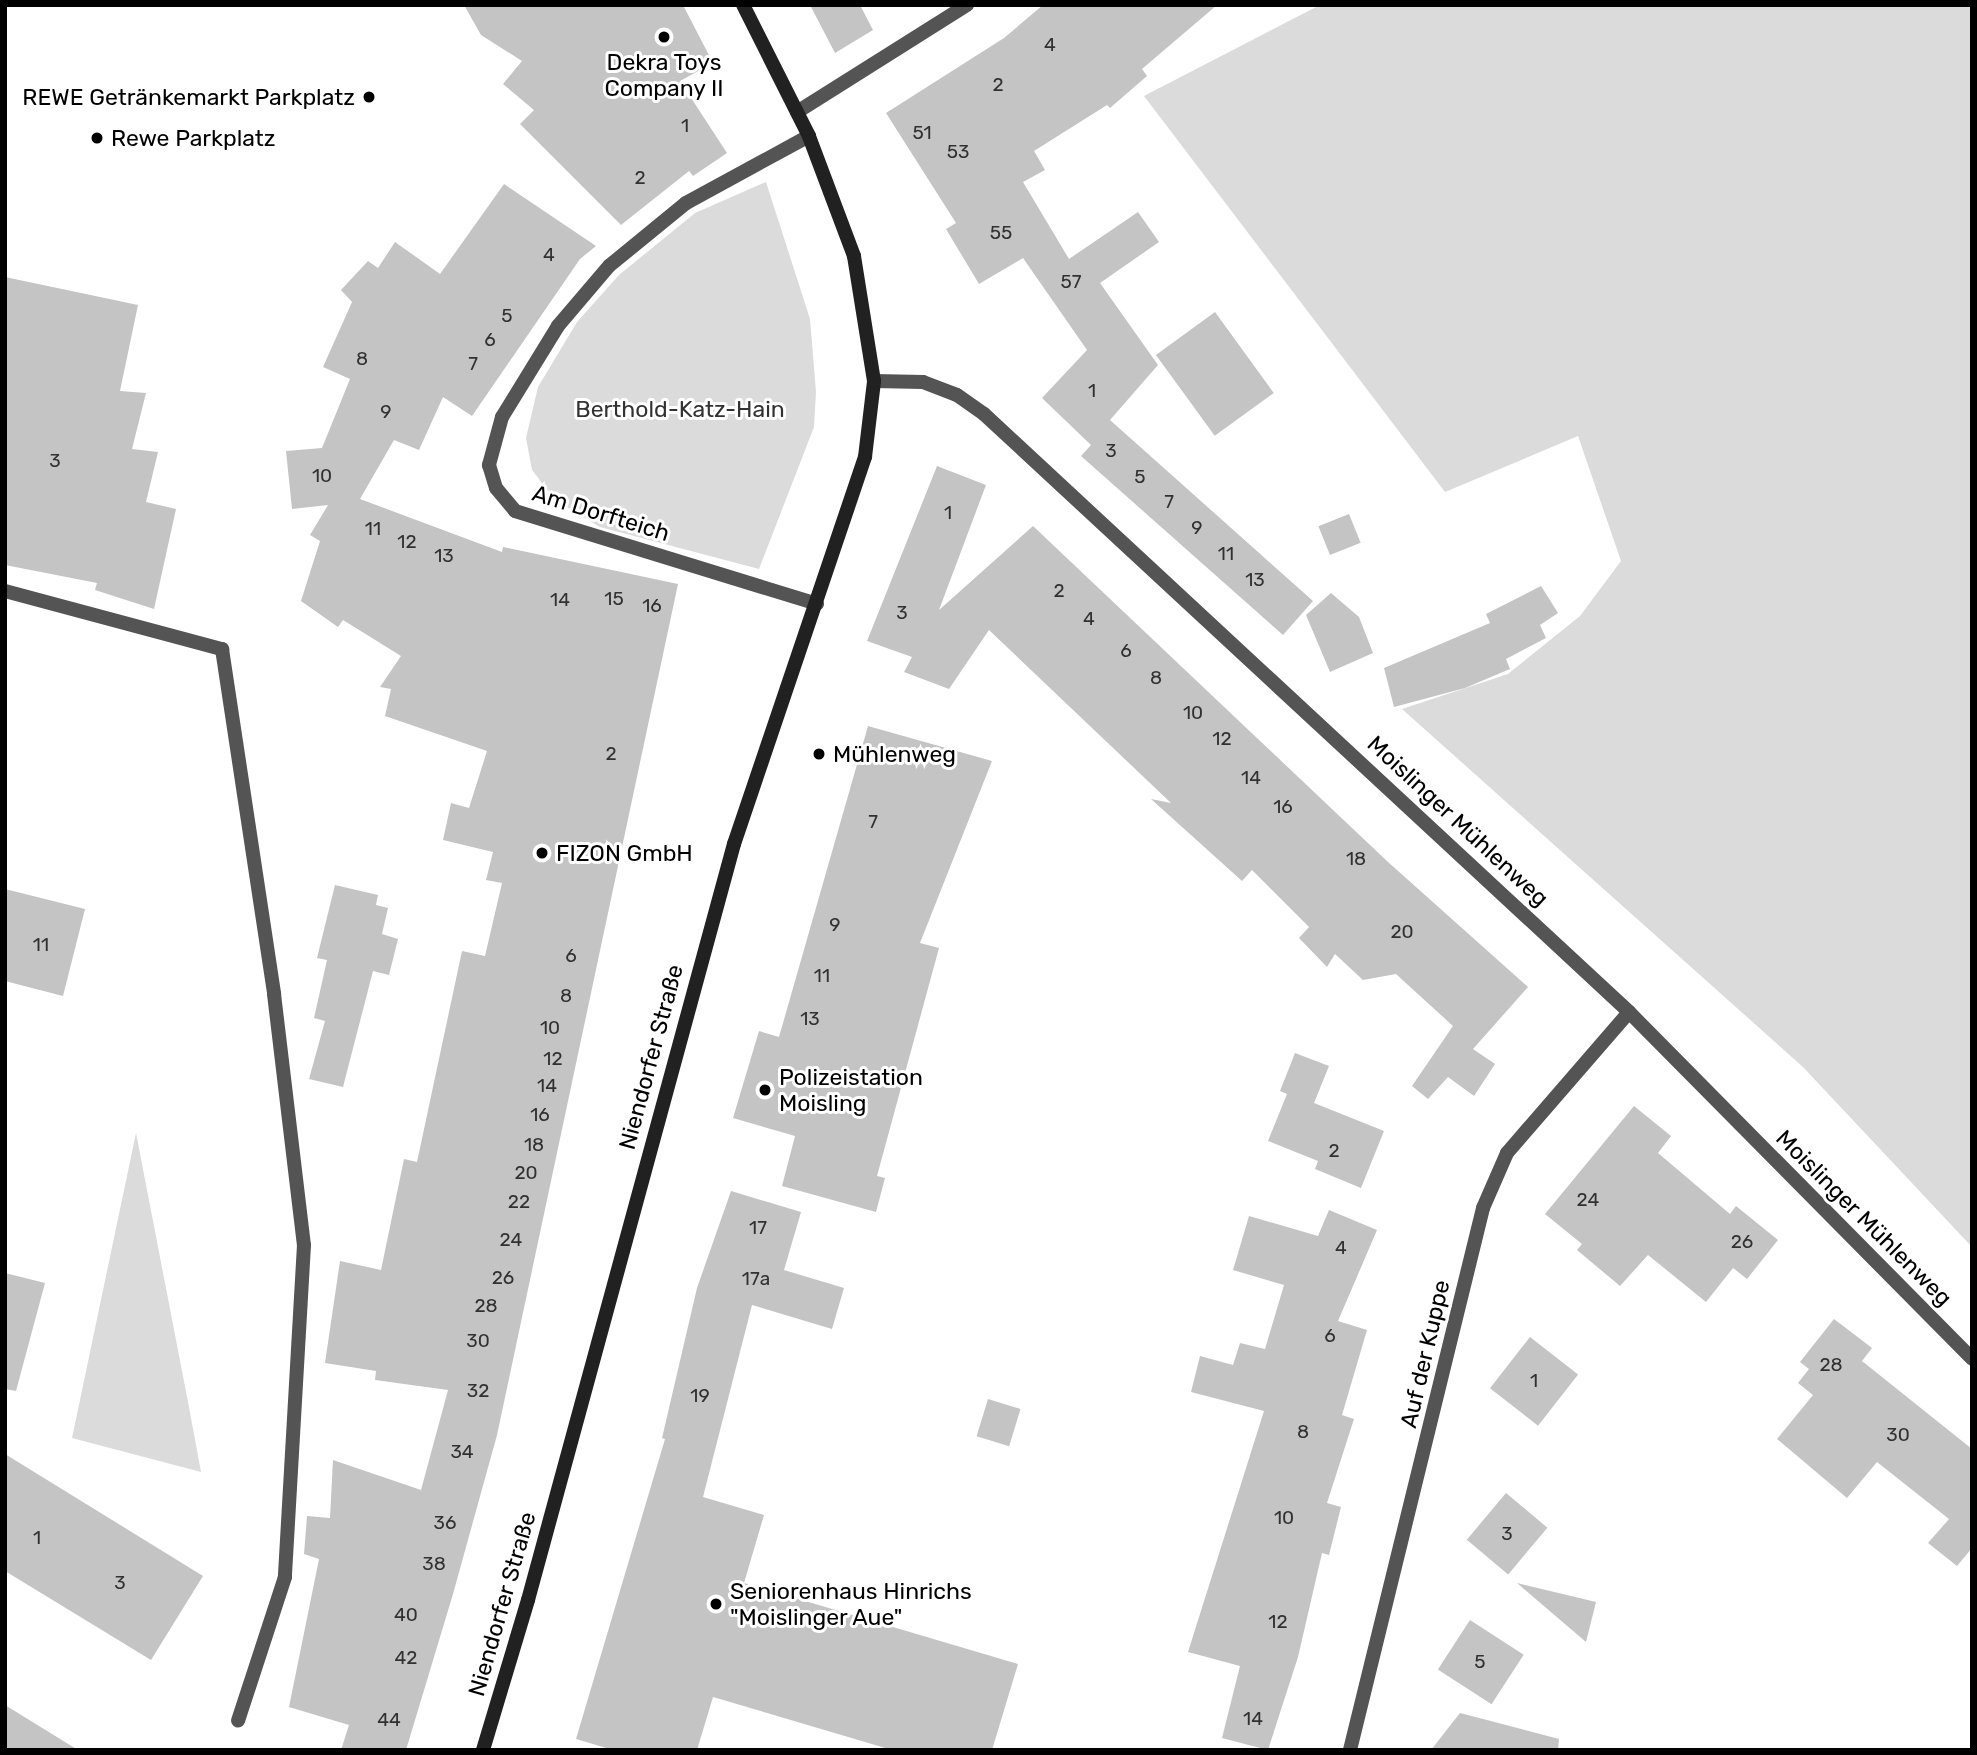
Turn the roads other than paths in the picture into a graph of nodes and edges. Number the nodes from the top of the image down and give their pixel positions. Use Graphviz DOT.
graph roads {
  1 [pos="743,5"];
  2 [pos="967,5"];
  3 [pos="797,113"];
  4 [pos="809,136"];
  5 [pos="874,381"];
  6 [pos="5,591"];
  7 [pos="817,604"];
  8 [pos="1629,1012"];
  9 [pos="1972,1359"];
  10 [pos="238,1721"];
  11 [pos="483,1750"];
  12 [pos="1350,1750"];
  1 -- 3 [label="main road, Niendorfer Straße"];
  2 -- 3 [label="street"];
  3 -- 4 [label="main road, Niendorfer Straße"];
  4 -- 5 [label="main road, Niendorfer Straße"];
  4 -- 7 [label="street, Am Dorfteich"];
  5 -- 7 [label="main road, Niendorfer Straße"];
  5 -- 8 [label="street, Moislinger Mühlenweg"];
  6 -- 10 [label="street"];
  7 -- 11 [label="main road, Niendorfer Straße"];
  8 -- 9 [label="street, Moislinger Mühlenweg"];
  8 -- 12 [label="street, Auf der Kuppe"];
}
